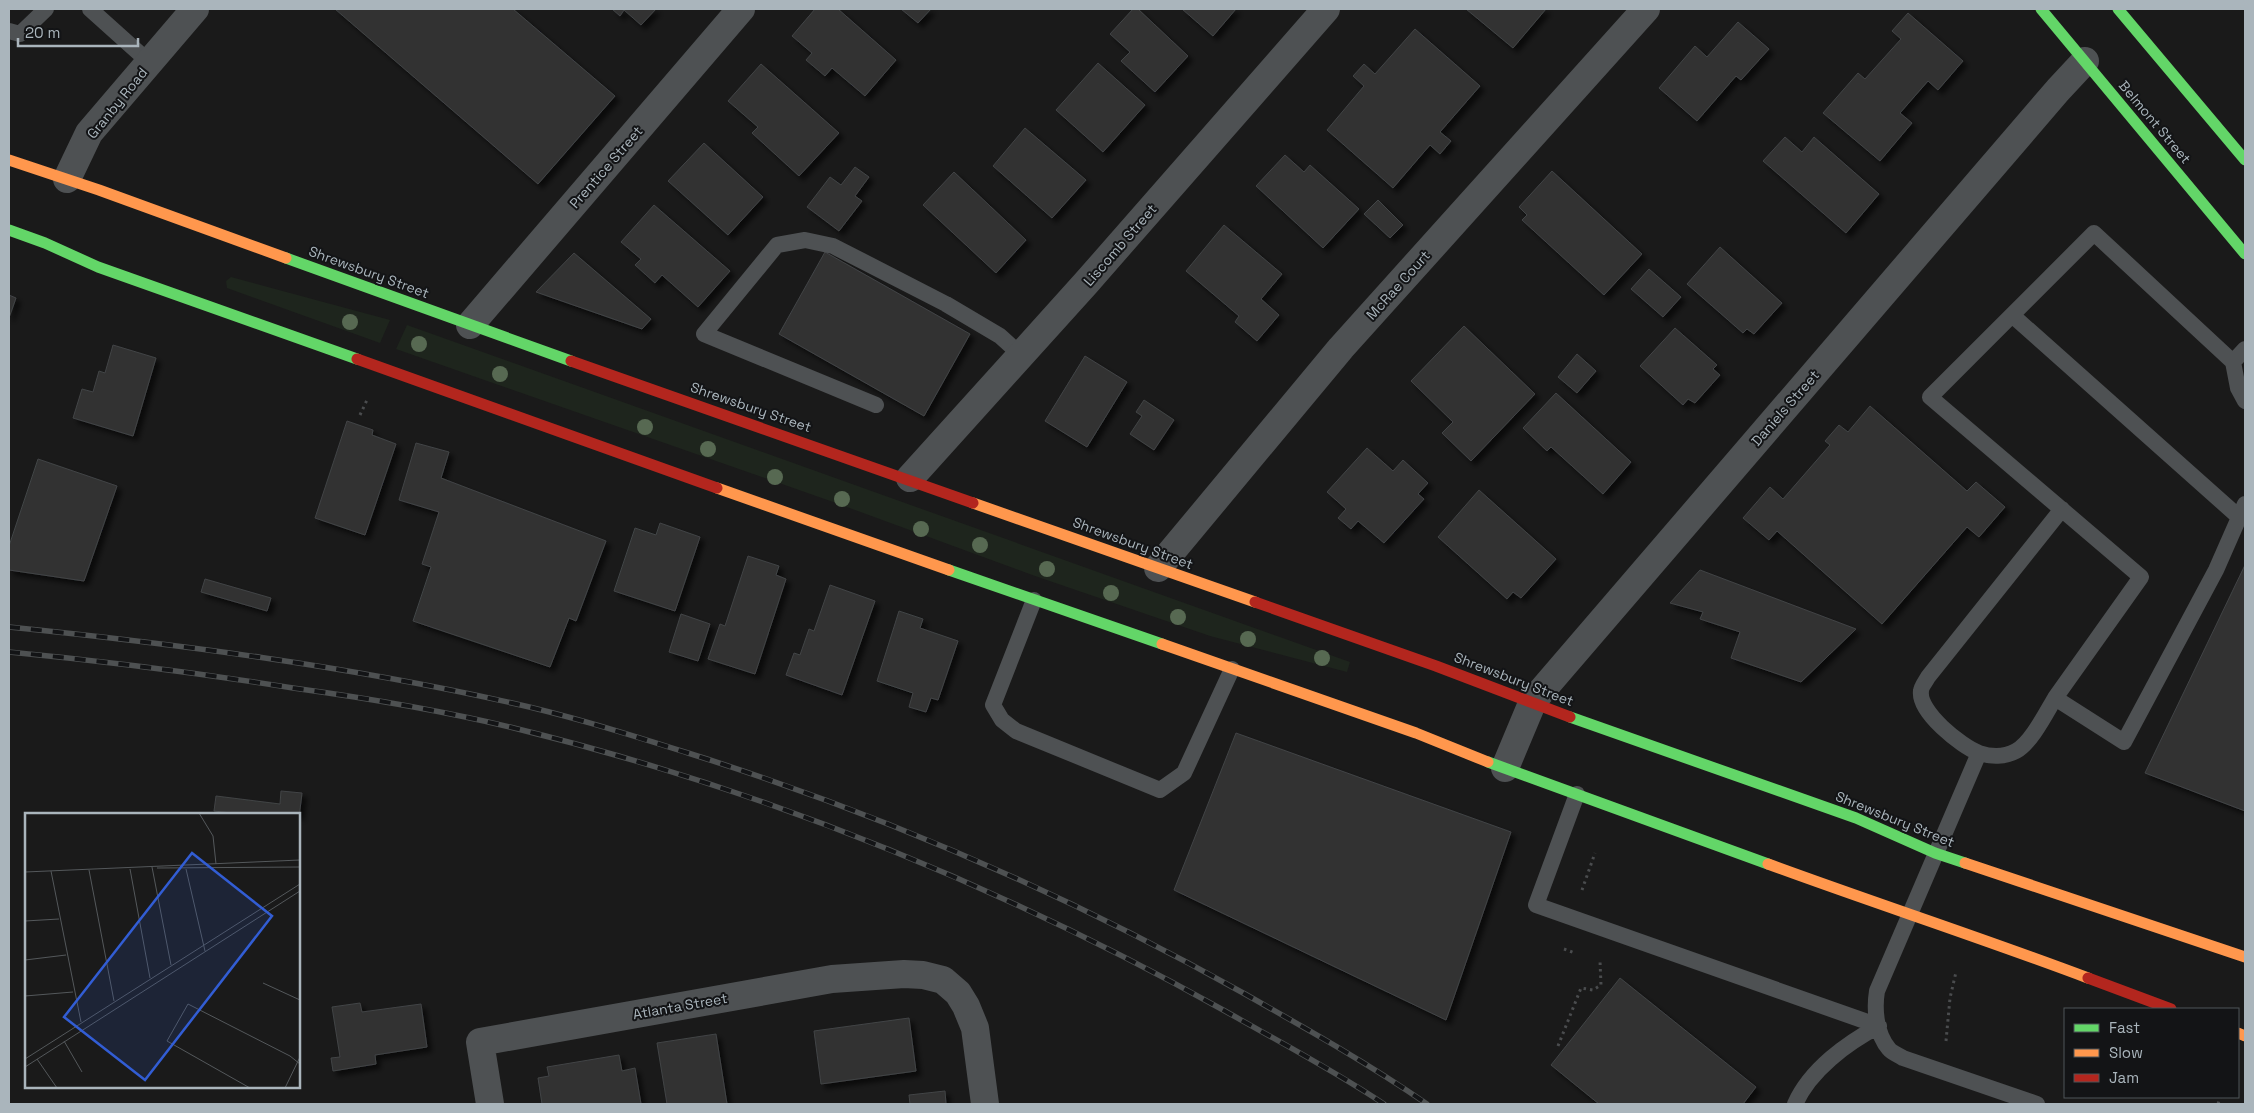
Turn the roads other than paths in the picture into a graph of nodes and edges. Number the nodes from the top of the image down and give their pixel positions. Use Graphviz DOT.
graph roads {
  1 [pos="46,9"];
  2 [pos="90,9"];
  3 [pos="195,9"];
  4 [pos="741,9"];
  5 [pos="1326,9"];
  6 [pos="1646,9"];
  7 [pos="2041,9"];
  8 [pos="2118,9"];
  9 [pos="9,30"];
  10 [pos="2085,61"];
  11 [pos="149,62"];
  12 [pos="9,160"];
  13 [pos="2245,160"];
  14 [pos="67,179"];
  15 [pos="9,230"];
  16 [pos="2245,254"];
  17 [pos="2012,315"];
  18 [pos="470,324"];
  19 [pos="2245,349"];
  20 [pos="1021,355"];
  21 [pos="2232,362"];
  22 [pos="2245,401"];
  23 [pos="876,405"];
  24 [pos="910,478"];
  25 [pos="2062,509"];
  26 [pos="2242,511"];
  27 [pos="1158,568"];
  28 [pos="1034,600"];
  29 [pos="1232,669"];
  30 [pos="2055,698"];
  31 [pos="1533,701"];
  32 [pos="1980,753"];
  33 [pos="1505,768"];
  34 [pos="1577,794"];
  35 [pos="1935,852"];
  36 [pos="1909,916"];
  37 [pos="2245,957"];
  38 [pos="2168,1008"];
  39 [pos="1879,1026"];
  40 [pos="490,1104"];
  41 [pos="986,1104"];
  42 [pos="1795,1104"];
  43 [pos="2037,1104"];
  1 -- 9 [label="lane"];
  2 -- 11 [label="lane"];
  3 -- 11 [label="street, Granby Road"];
  4 -- 18 [label="street, Prentice Street"];
  5 -- 20 [label="street, Liscomb Street"];
  6 -- 27 [label="street, McRae Court"];
  7 -- 10 [label="main road, Belmont Street"];
  8 -- 13 [label="main road"];
  10 -- 16 [label="main road, Belmont Street"];
  10 -- 31 [label="street, Daniels Street"];
  11 -- 14 [label="street, Granby Road"];
  12 -- 14 [label="main road, Shrewsbury Street"];
  14 -- 18 [label="main road, Shrewsbury Street"];
  15 -- 28 [label="main road"];
  17 -- 21 [label="lane"];
  17 -- 25 [label="lane"];
  17 -- 26 [label="lane"];
  18 -- 24 [label="main road, Shrewsbury Street"];
  19 -- 21 [label="lane"];
  20 -- 23 [label="lane"];
  20 -- 24 [label="street, Liscomb Street"];
  21 -- 22 [label="lane"];
  24 -- 27 [label="main road, Shrewsbury Street"];
  25 -- 30 [label="lane"];
  25 -- 32 [label="lane"];
  26 -- 30 [label="lane"];
  27 -- 31 [label="main road, Shrewsbury Street"];
  28 -- 29 [label="main road"];
  28 -- 29 [label="lane"];
  29 -- 33 [label="main road"];
  30 -- 32 [label="lane"];
  31 -- 33 [label="street, Daniels Street"];
  31 -- 35 [label="main road, Shrewsbury Street"];
  32 -- 35 [label="lane"];
  33 -- 34 [label="main road"];
  34 -- 36 [label="main road"];
  34 -- 39 [label="lane"];
  35 -- 36 [label="lane"];
  35 -- 37 [label="main road, Shrewsbury Street"];
  36 -- 38 [label="main road"];
  36 -- 39 [label="lane"];
  39 -- 42 [label="lane"];
  39 -- 43 [label="lane"];
  40 -- 41 [label="street, Atlanta Street"];
}
